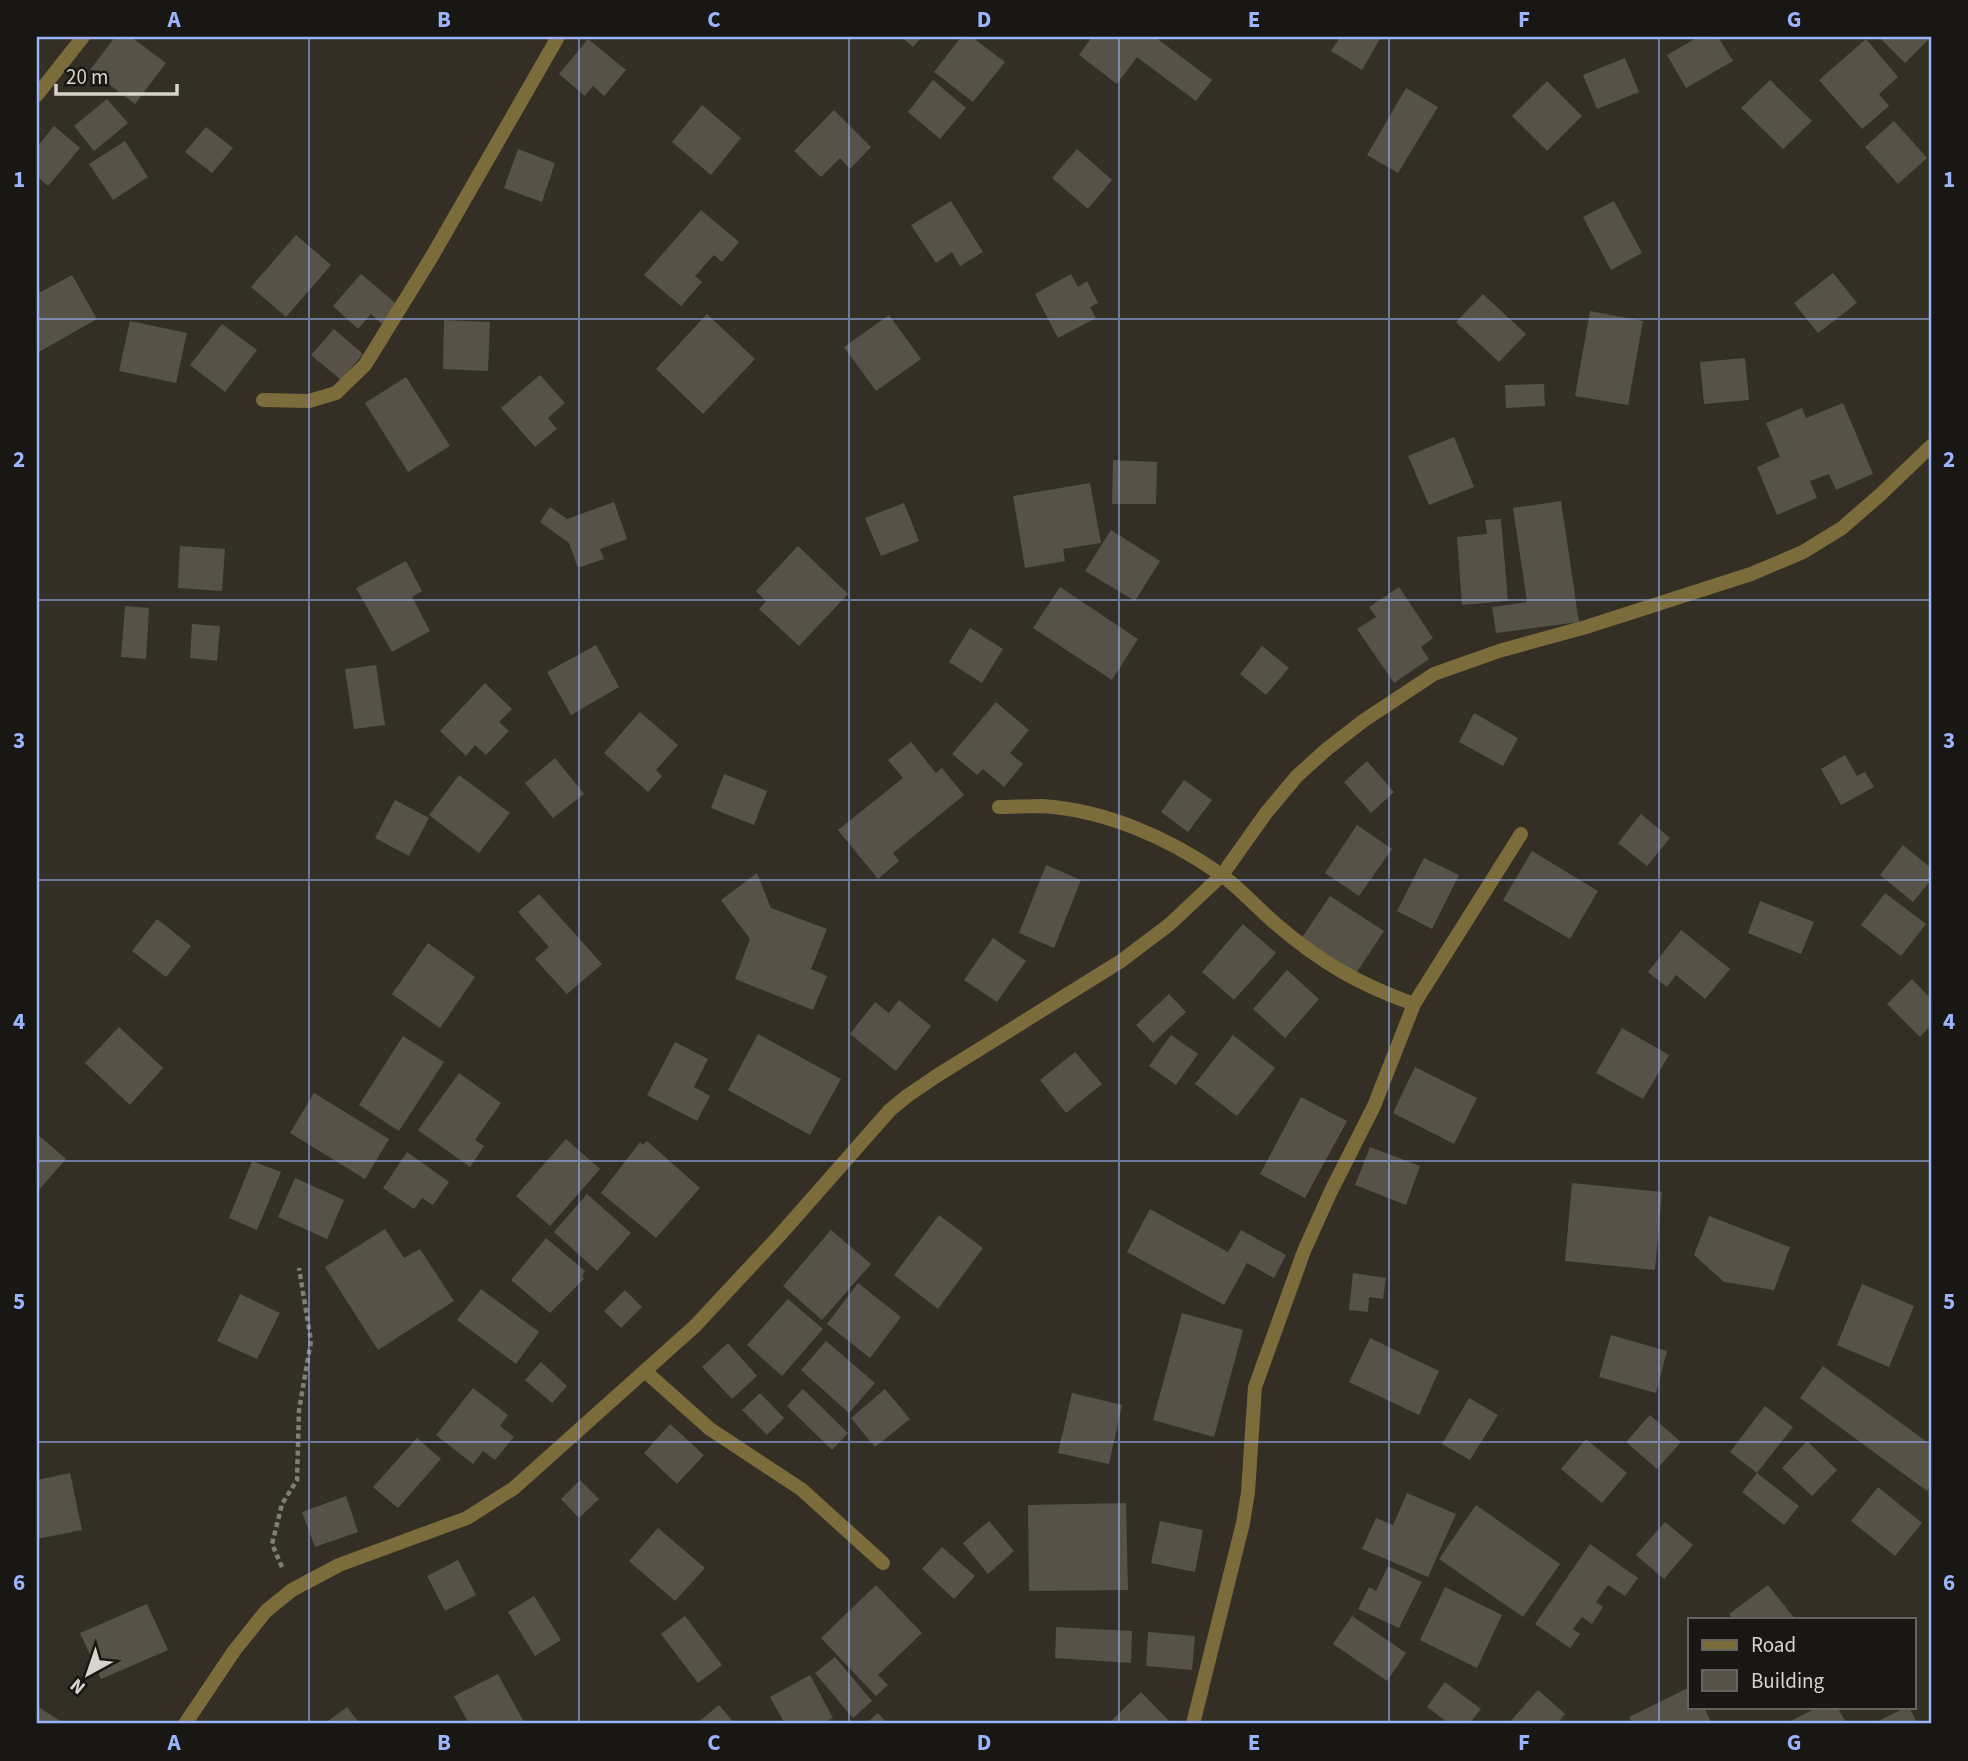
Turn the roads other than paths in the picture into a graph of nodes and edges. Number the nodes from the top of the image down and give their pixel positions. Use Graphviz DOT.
graph roads {
  1 [pos="83,37"];
  2 [pos="558,37"];
  3 [pos="37,95"];
  4 [pos="263,400"];
  5 [pos="1931,446"];
  6 [pos="999,807"];
  7 [pos="1521,834"];
  8 [pos="1222,875"];
  9 [pos="1414,1004"];
  10 [pos="646,1372"];
  11 [pos="883,1563"];
  12 [pos="185,1724"];
  13 [pos="1193,1724"];
  1 -- 3 [label="street"];
  2 -- 4 [label="street"];
  5 -- 8 [label="street"];
  6 -- 8 [label="street"];
  7 -- 9 [label="street"];
  8 -- 9 [label="street"];
  8 -- 10 [label="street"];
  9 -- 13 [label="street"];
  10 -- 11 [label="street"];
  10 -- 12 [label="street"];
}
